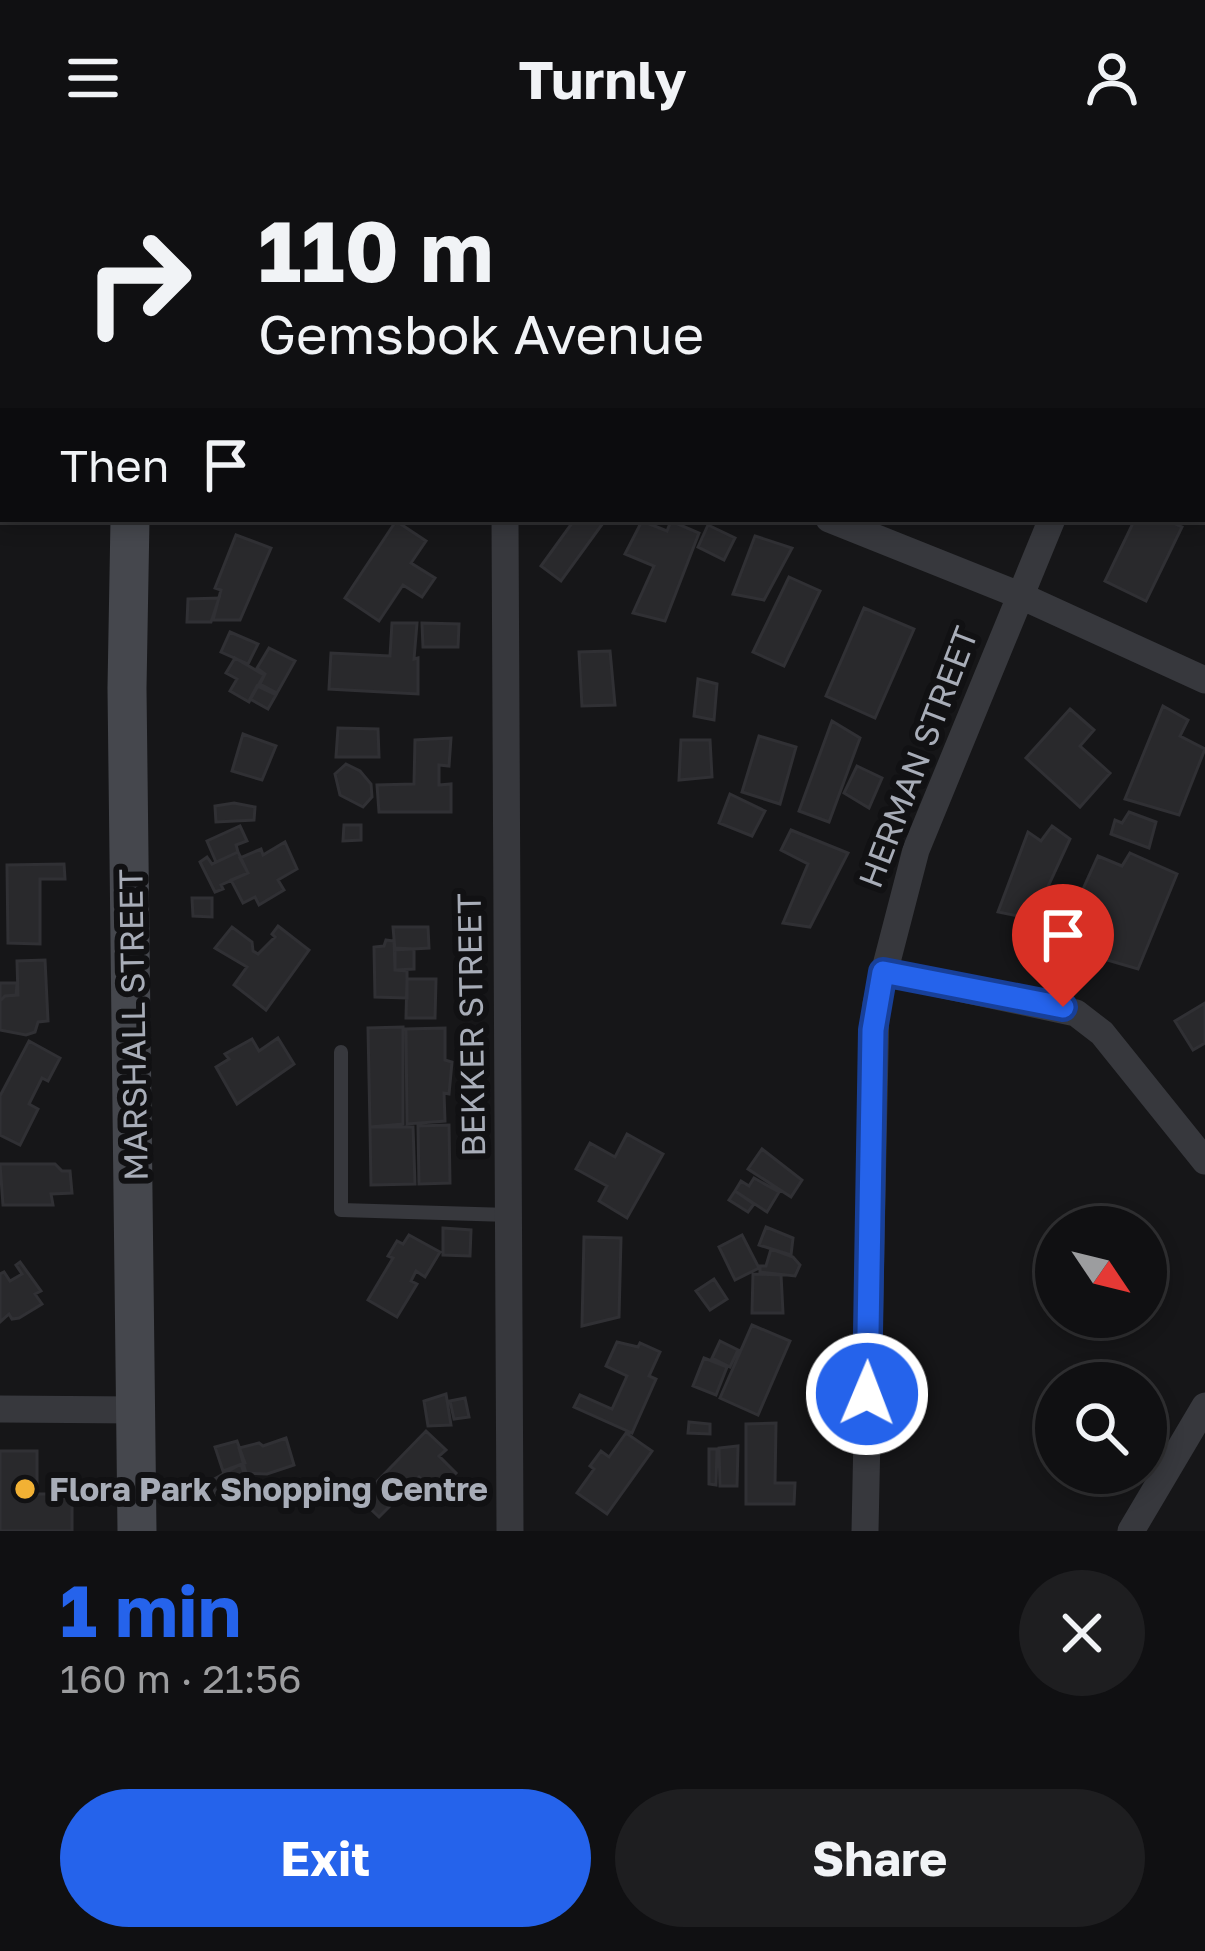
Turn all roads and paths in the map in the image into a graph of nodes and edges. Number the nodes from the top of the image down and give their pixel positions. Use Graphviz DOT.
graph roads {
  1 [pos="130,522"];
  2 [pos="505,522"];
  3 [pos="836,522"];
  4 [pos="1051,522"];
  5 [pos="1019,595"];
  6 [pos="1205,680"];
  7 [pos="883,972"];
  8 [pos="341,1052"];
  9 [pos="1205,1161"];
  10 [pos="509,1215"];
  11 [pos="1205,1406"];
  12 [pos="0,1409"];
  13 [pos="137,1410"];
  14 [pos="137,1531"];
  15 [pos="510,1531"];
  16 [pos="865,1531"];
  17 [pos="1131,1531"];
  1 -- 13 [label="street, MARSHALL STREET"];
  2 -- 10 [label="street, BEKKER STREET"];
  3 -- 5 [label="street"];
  4 -- 5 [label="street, HERMAN STREET"];
  5 -- 6 [label="street"];
  5 -- 7 [label="street, HERMAN STREET"];
  7 -- 9 [label="street"];
  7 -- 16 [label="street, HERMAN STREET"];
  8 -- 10 [label="lane"];
  10 -- 15 [label="street, BEKKER STREET"];
  11 -- 17 [label="street"];
  12 -- 13 [label="street"];
  13 -- 14 [label="street, MARSHALL STREET"];
}
